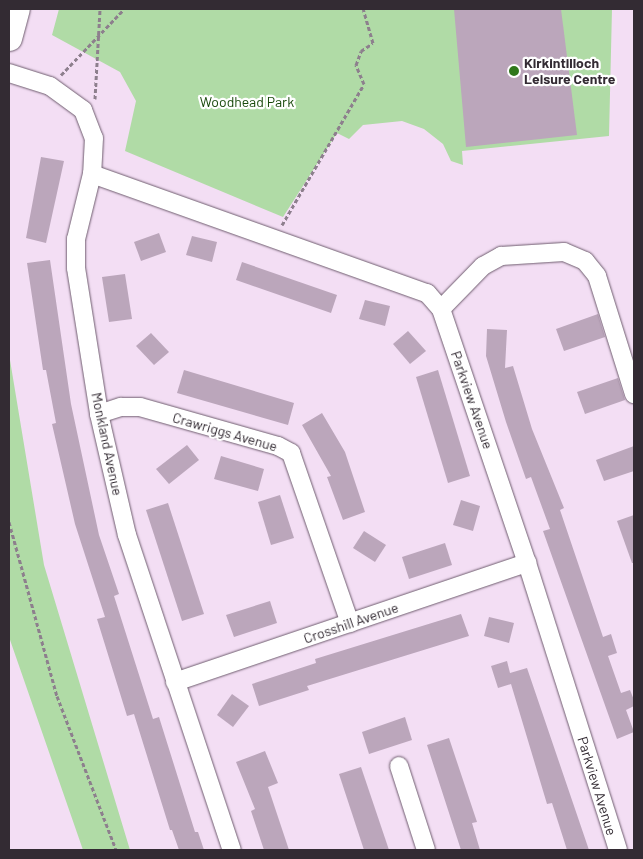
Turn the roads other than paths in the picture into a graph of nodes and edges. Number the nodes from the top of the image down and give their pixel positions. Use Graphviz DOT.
graph roads {
  1 [pos="17,9"];
  2 [pos="9,38"];
  3 [pos="9,73"];
  4 [pos="92,174"];
  5 [pos="441,309"];
  6 [pos="634,394"];
  7 [pos="99,414"];
  8 [pos="527,563"];
  9 [pos="350,623"];
  10 [pos="175,682"];
  11 [pos="399,766"];
  12 [pos="232,850"];
  13 [pos="426,850"];
  14 [pos="618,850"];
  1 -- 2 [label="main road"];
  3 -- 4 [label="street, Monkland Avenue"];
  4 -- 5 [label="street, Parkview Avenue"];
  4 -- 7 [label="street, Monkland Avenue"];
  5 -- 6 [label="street"];
  5 -- 8 [label="street, Parkview Avenue"];
  7 -- 9 [label="street, Crawriggs Avenue"];
  7 -- 10 [label="street, Monkland Avenue"];
  8 -- 9 [label="street, Crosshill Avenue"];
  8 -- 14 [label="street, Parkview Avenue"];
  9 -- 10 [label="street, Crosshill Avenue"];
  10 -- 12 [label="street, Monkland Avenue"];
  11 -- 13 [label="street"];
}
